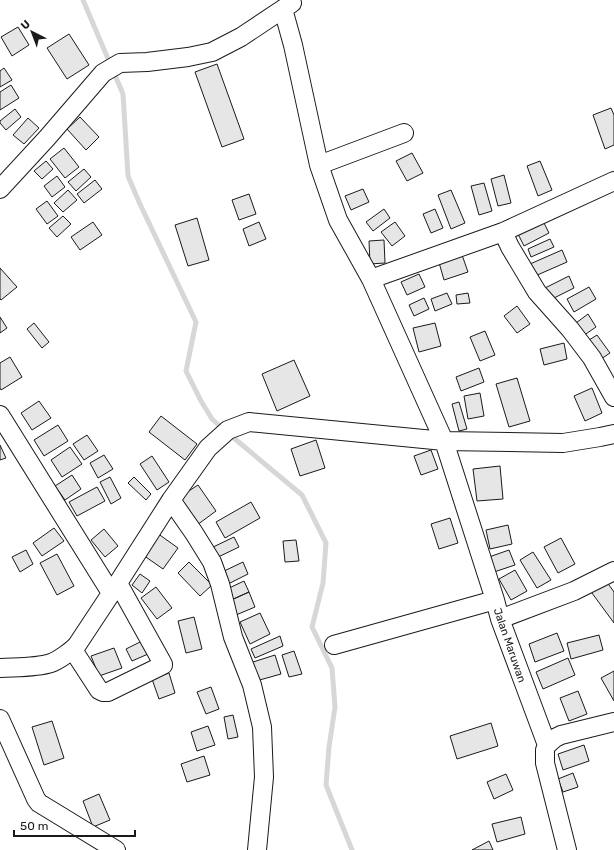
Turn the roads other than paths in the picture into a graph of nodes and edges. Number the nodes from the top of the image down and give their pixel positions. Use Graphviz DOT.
graph roads {
  1 [pos="291,3"];
  2 [pos="404,133"];
  3 [pos="319,165"];
  4 [pos="614,181"];
  5 [pos="0,189"];
  6 [pos="503,232"];
  7 [pos="371,279"];
  8 [pos="614,397"];
  9 [pos="0,415"];
  10 [pos="614,434"];
  11 [pos="444,441"];
  12 [pos="172,500"];
  13 [pos="614,570"];
  14 [pos="115,588"];
  15 [pos="495,600"];
  16 [pos="500,619"];
  17 [pos="334,645"];
  18 [pos="73,650"];
  19 [pos="0,668"];
  20 [pos="0,719"];
  21 [pos="614,722"];
  22 [pos="547,745"];
  23 [pos="116,850"];
  24 [pos="257,850"];
  25 [pos="567,850"];
  1 -- 3 [label="street, Jalan Maruwan"];
  1 -- 5 [label="street"];
  2 -- 3 [label="street"];
  3 -- 7 [label="street, Jalan Maruwan"];
  4 -- 6 [label="street"];
  6 -- 7 [label="street"];
  6 -- 8 [label="street"];
  7 -- 11 [label="street, Jalan Maruwan"];
  9 -- 14 [label="street"];
  10 -- 11 [label="street"];
  11 -- 12 [label="street"];
  11 -- 15 [label="street, Jalan Maruwan"];
  12 -- 14 [label="street"];
  12 -- 24 [label="street"];
  13 -- 16 [label="street"];
  14 -- 18 [label="street"];
  14 -- 18 [label="street"];
  15 -- 16 [label="street, Jalan Maruwan"];
  15 -- 17 [label="street"];
  16 -- 22 [label="street, Jalan Maruwan"];
  18 -- 19 [label="street"];
  20 -- 23 [label="street"];
  21 -- 22 [label="street"];
  22 -- 25 [label="street, Jalan Maruwan"];
}
